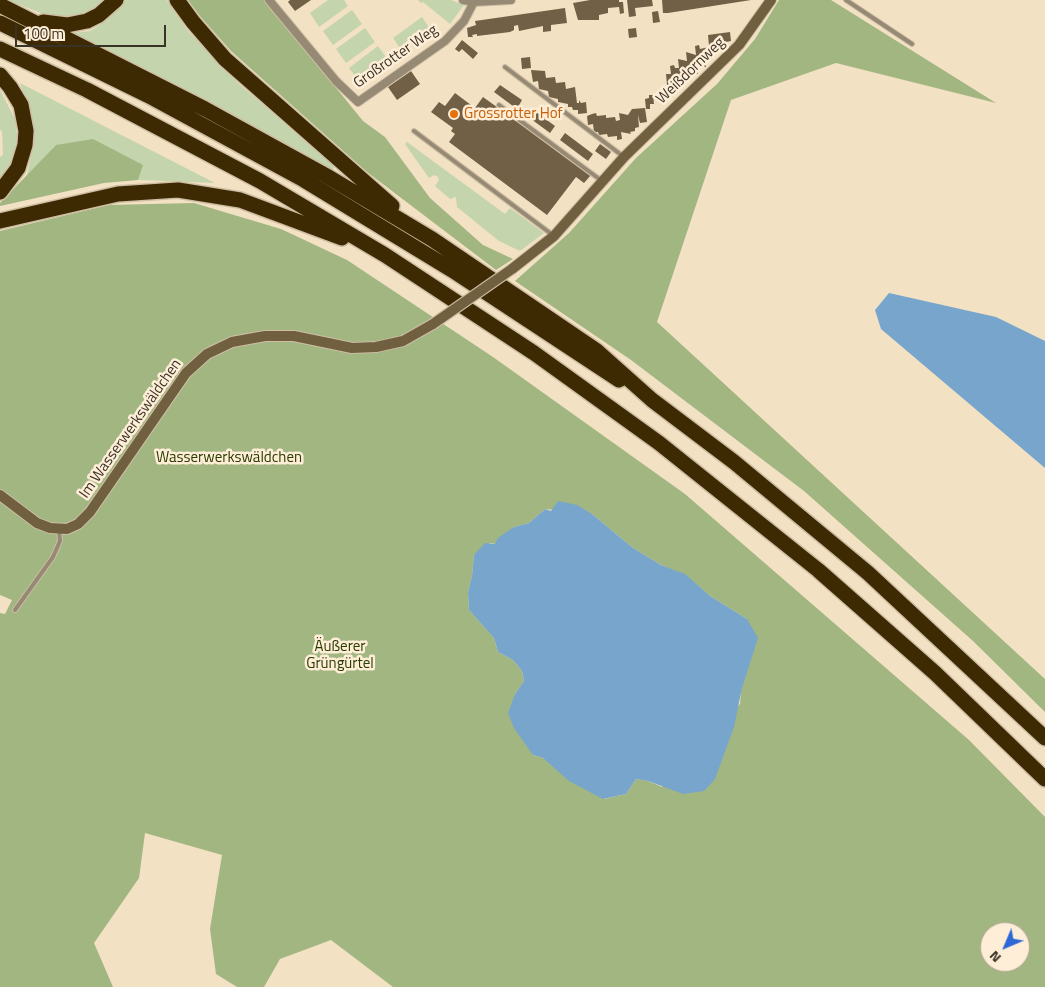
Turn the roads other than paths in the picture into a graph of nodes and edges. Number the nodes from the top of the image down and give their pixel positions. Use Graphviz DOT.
graph roads {
  1 [pos="116,0"];
  2 [pos="177,0"];
  3 [pos="269,0"];
  4 [pos="462,0"];
  5 [pos="511,0"];
  6 [pos="771,0"];
  7 [pos="846,0"];
  8 [pos="474,1"];
  9 [pos="0,5"];
  10 [pos="29,19"];
  11 [pos="0,23"];
  12 [pos="912,44"];
  13 [pos="0,49"];
  14 [pos="0,60"];
  15 [pos="505,67"];
  16 [pos="0,75"];
  17 [pos="87,90"];
  18 [pos="499,105"];
  19 [pos="414,131"];
  20 [pos="624,157"];
  21 [pos="602,180"];
  22 [pos="0,192"];
  23 [pos="0,221"];
  24 [pos="554,236"];
  25 [pos="432,239"];
  26 [pos="385,255"];
  27 [pos="512,269"];
  28 [pos="652,400"];
  29 [pos="0,496"];
  30 [pos="59,530"];
  31 [pos="15,610"];
  32 [pos="1045,738"];
  33 [pos="1045,779"];
  1 -- 10 [label="highway"];
  2 -- 25 [label="highway"];
  3 -- 8 [label="street, Großrotter Weg"];
  4 -- 8 [label="street"];
  5 -- 8 [label="street"];
  6 -- 20 [label="street, Weißdornweg"];
  7 -- 12 [label="lane"];
  9 -- 10 [label="highway"];
  10 -- 25 [label="highway"];
  11 -- 28 [label="highway"];
  13 -- 17 [label="highway"];
  14 -- 17 [label="highway"];
  15 -- 20 [label="lane"];
  16 -- 22 [label="highway"];
  17 -- 26 [label="highway"];
  18 -- 21 [label="lane"];
  19 -- 24 [label="lane"];
  20 -- 21 [label="street, Weißdornweg"];
  21 -- 24 [label="street, Weißdornweg"];
  23 -- 26 [label="highway"];
  24 -- 27 [label="street, Weißdornweg"];
  25 -- 28 [label="highway"];
  26 -- 33 [label="highway"];
  27 -- 30 [label="street, Im Wasserwerkswäldchen, bridge"];
  28 -- 32 [label="highway"];
  29 -- 30 [label="street"];
  30 -- 31 [label="lane"];
}
